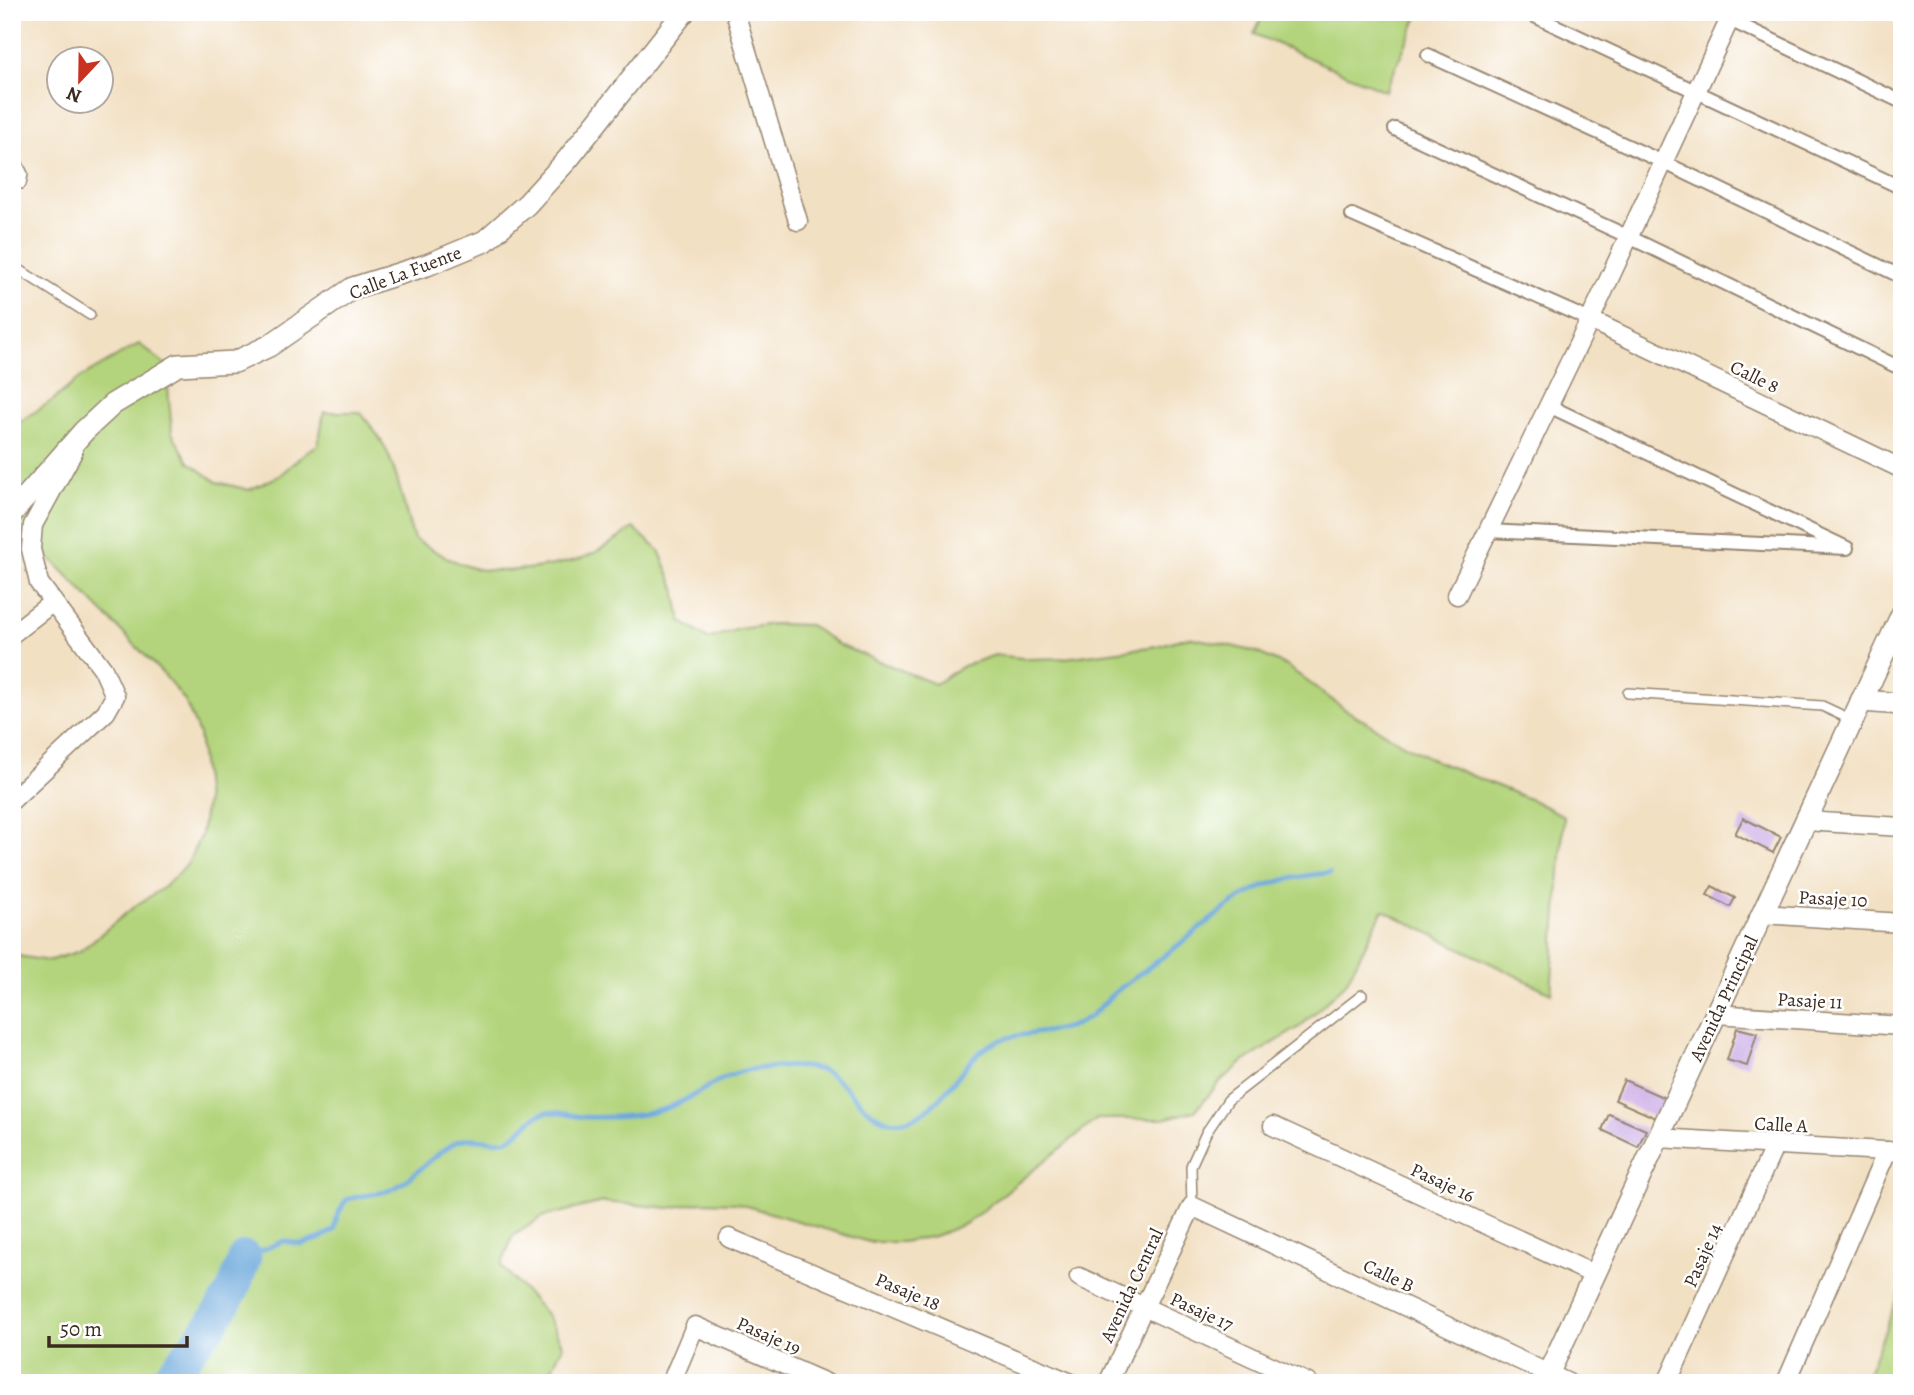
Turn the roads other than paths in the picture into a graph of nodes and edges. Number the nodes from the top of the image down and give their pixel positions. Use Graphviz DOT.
graph roads {
  1 [pos="684,12"];
  2 [pos="735,12"];
  3 [pos="1526,12"];
  4 [pos="1725,15"];
  5 [pos="1428,55"];
  6 [pos="1697,92"];
  7 [pos="1902,102"];
  8 [pos="1395,129"];
  9 [pos="12,152"];
  10 [pos="1665,163"];
  11 [pos="21,184"];
  12 [pos="1902,188"];
  13 [pos="1352,215"];
  14 [pos="799,221"];
  15 [pos="1629,237"];
  16 [pos="12,265"];
  17 [pos="1902,276"];
  18 [pos="90,315"];
  19 [pos="1590,320"];
  20 [pos="1902,369"];
  21 [pos="1549,406"];
  22 [pos="85,431"];
  23 [pos="1902,469"];
  24 [pos="12,513"];
  25 [pos="1488,531"];
  26 [pos="1457,595"];
  27 [pos="53,602"];
  28 [pos="1902,614"];
  29 [pos="12,634"];
  30 [pos="1628,693"];
  31 [pos="1902,704"];
  32 [pos="1857,710"];
  33 [pos="12,800"];
  34 [pos="1805,821"];
  35 [pos="1902,827"];
  36 [pos="1762,914"];
  37 [pos="1902,923"];
  38 [pos="1362,995"];
  39 [pos="1716,1014"];
  40 [pos="1902,1026"];
  41 [pos="1273,1126"];
  42 [pos="1658,1138"];
  43 [pos="1775,1145"];
  44 [pos="1894,1152"];
  45 [pos="1192,1206"];
  46 [pos="729,1238"];
  47 [pos="1594,1275"];
  48 [pos="1079,1276"];
  49 [pos="1144,1307"];
  50 [pos="1554,1380"];
  51 [pos="671,1383"];
  52 [pos="825,1383"];
  53 [pos="1071,1383"];
  54 [pos="1108,1383"];
  55 [pos="1308,1383"];
  56 [pos="1667,1383"];
  57 [pos="1786,1383"];
  1 -- 22 [label="street, Calle La Fuente"];
  2 -- 14 [label="street"];
  3 -- 6 [label="street"];
  4 -- 6 [label="street"];
  4 -- 7 [label="street"];
  5 -- 10 [label="street"];
  6 -- 10 [label="street"];
  6 -- 12 [label="street"];
  8 -- 15 [label="street"];
  9 -- 11 [label="lane"];
  10 -- 15 [label="street"];
  10 -- 17 [label="street"];
  13 -- 19 [label="street"];
  15 -- 19 [label="street"];
  15 -- 20 [label="street"];
  16 -- 18 [label="lane"];
  19 -- 21 [label="street"];
  19 -- 23 [label="street, Calle 8"];
  21 -- 25 [label="street"];
  21 -- 25 [label="street"];
  22 -- 24 [label="street, Calle La Fuente"];
  22 -- 27 [label="street"];
  25 -- 26 [label="street"];
  27 -- 29 [label="street"];
  27 -- 33 [label="street"];
  28 -- 32 [label="street, Avenida Principal"];
  30 -- 32 [label="lane"];
  31 -- 32 [label="street"];
  32 -- 34 [label="street, Avenida Principal"];
  34 -- 35 [label="street"];
  34 -- 36 [label="street, Avenida Principal"];
  36 -- 37 [label="street, Pasaje 10"];
  36 -- 39 [label="street, Avenida Principal"];
  38 -- 45 [label="lane"];
  39 -- 40 [label="street, Pasaje 11"];
  39 -- 42 [label="street, Avenida Principal"];
  41 -- 47 [label="street, Pasaje 16"];
  42 -- 43 [label="street, Calle A"];
  42 -- 47 [label="street, Avenida Principal"];
  43 -- 44 [label="street, Calle A"];
  43 -- 56 [label="street, Pasaje 14"];
  44 -- 57 [label="street"];
  45 -- 49 [label="street, Avenida Central"];
  45 -- 50 [label="street, Calle B"];
  46 -- 53 [label="street, Pasaje 18"];
  47 -- 50 [label="street, Avenida Principal"];
  48 -- 49 [label="street, Pasaje 17"];
  49 -- 54 [label="street, Avenida Central"];
  49 -- 55 [label="street, Pasaje 17"];
  51 -- 52 [label="street, Pasaje 19"];
}
